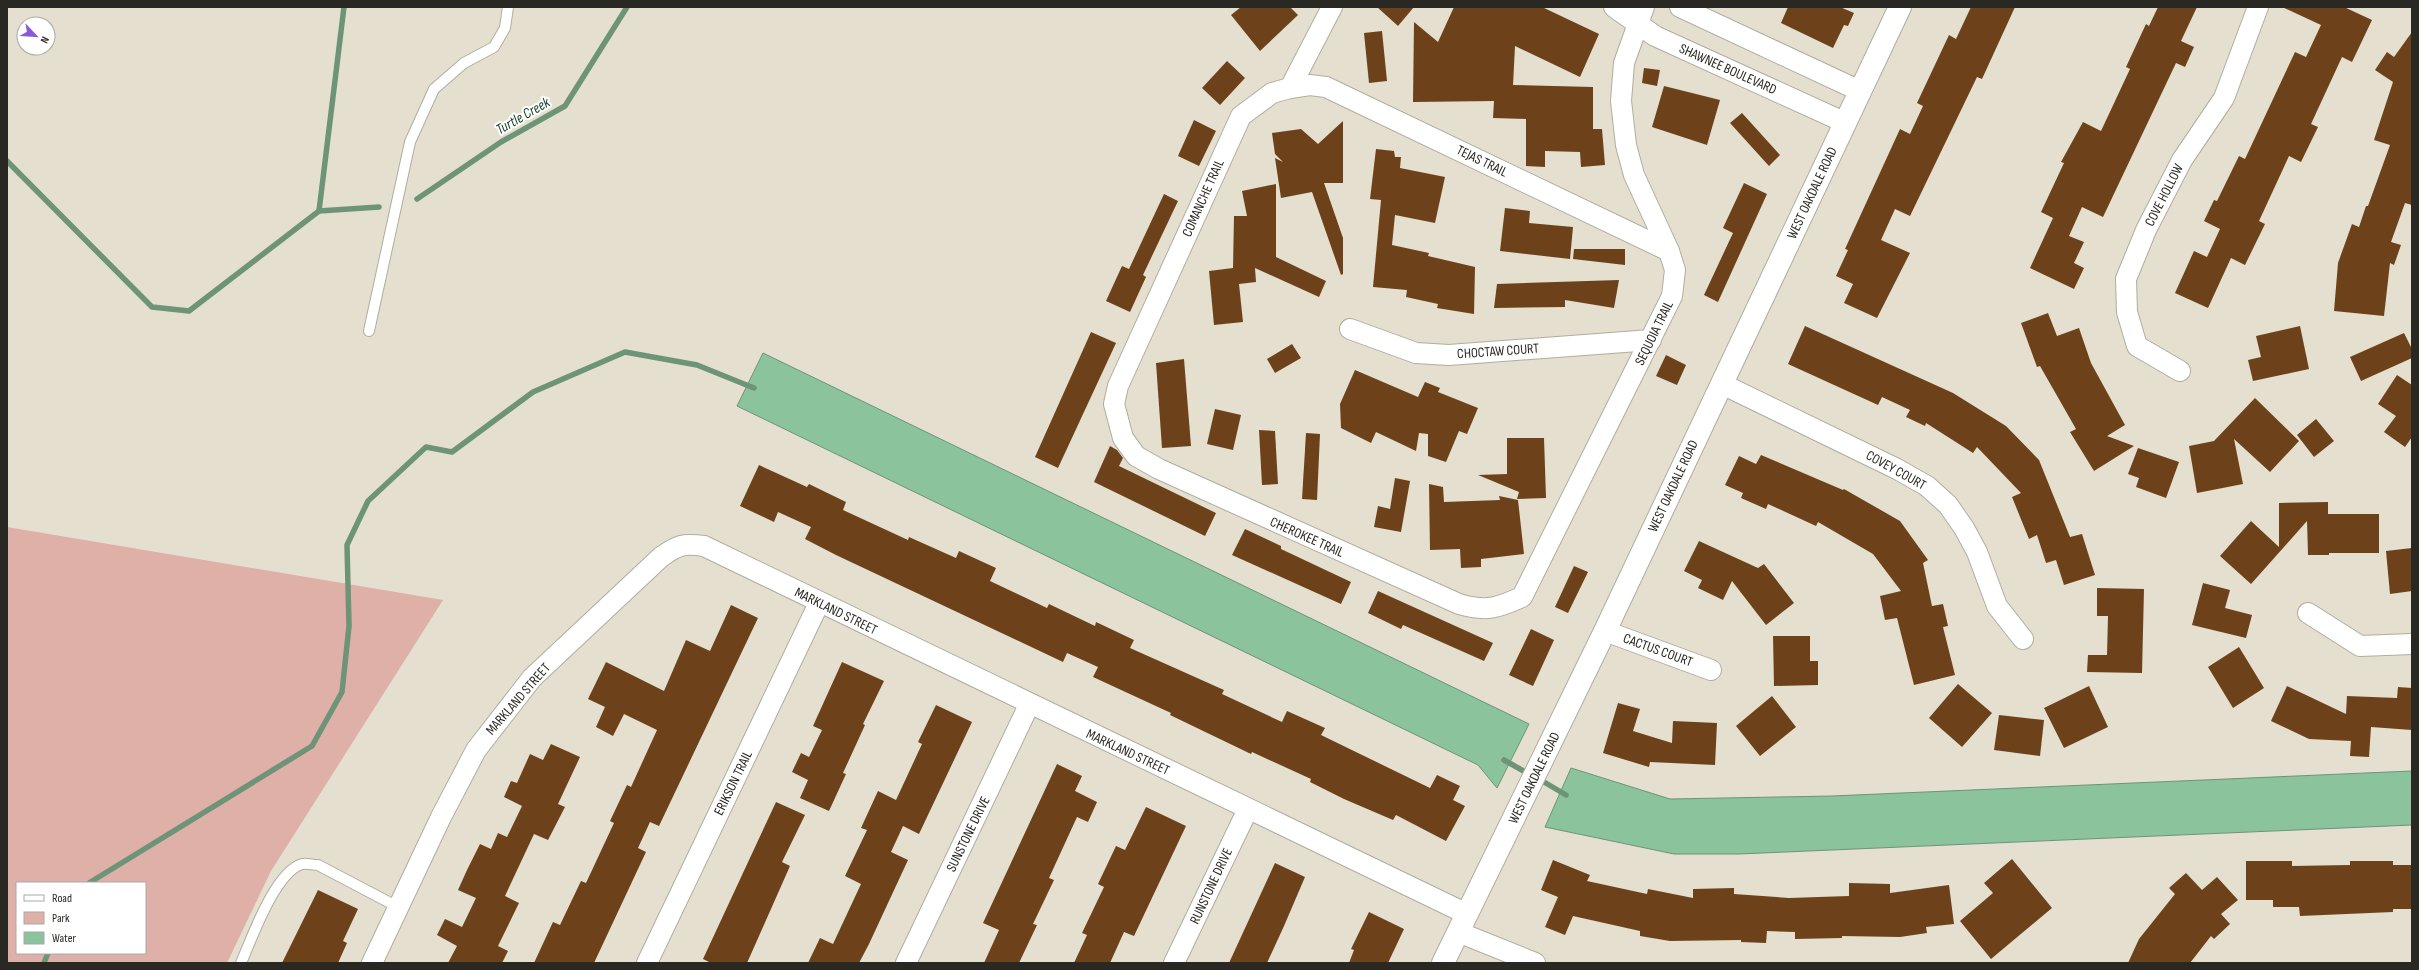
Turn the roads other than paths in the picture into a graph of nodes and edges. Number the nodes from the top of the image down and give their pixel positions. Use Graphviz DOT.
graph roads {
  1 [pos="508,7"];
  2 [pos="1332,7"];
  3 [pos="1614,7"];
  4 [pos="1680,7"];
  5 [pos="1900,7"];
  6 [pos="2258,7"];
  7 [pos="1640,16"];
  8 [pos="1290,88"];
  9 [pos="1860,91"];
  10 [pos="1846,123"];
  11 [pos="1669,251"];
  12 [pos="1350,329"];
  13 [pos="369,331"];
  14 [pos="1651,340"];
  15 [pos="2180,371"];
  16 [pos="1722,384"];
  17 [pos="1117,419"];
  18 [pos="1522,597"];
  19 [pos="819,603"];
  20 [pos="2308,613"];
  21 [pos="1605,631"];
  22 [pos="2024,639"];
  23 [pos="2412,644"];
  24 [pos="1711,670"];
  25 [pos="1030,705"];
  26 [pos="1248,809"];
  27 [pos="398,907"];
  28 [pos="1463,923"];
  29 [pos="241,963"];
  30 [pos="372,963"];
  31 [pos="647,963"];
  32 [pos="906,963"];
  33 [pos="1174,963"];
  34 [pos="1443,963"];
  35 [pos="1535,963"];
  1 -- 13 [label="lane"];
  2 -- 8 [label="street"];
  3 -- 7 [label="street, SHAWNEE BOULEVARD"];
  4 -- 9 [label="street"];
  5 -- 9 [label="street, WEST OAKDALE ROAD"];
  6 -- 15 [label="street, COVE HOLLOW"];
  7 -- 10 [label="street, SHAWNEE BOULEVARD"];
  7 -- 11 [label="street, SEQUOIA TRAIL"];
  8 -- 11 [label="street, TEJAS TRAIL"];
  8 -- 17 [label="street, COMANCHE TRAIL"];
  9 -- 10 [label="street, WEST OAKDALE ROAD"];
  10 -- 16 [label="street, WEST OAKDALE ROAD"];
  11 -- 14 [label="street, SEQUOIA TRAIL"];
  12 -- 14 [label="street, CHOCTAW COURT"];
  14 -- 18 [label="street, SEQUOIA TRAIL"];
  16 -- 21 [label="street, WEST OAKDALE ROAD"];
  16 -- 22 [label="street, COVEY COURT"];
  17 -- 18 [label="street, CHEROKEE TRAIL"];
  19 -- 25 [label="street, MARKLAND STREET"];
  19 -- 27 [label="street, MARKLAND STREET"];
  19 -- 31 [label="street, ERIKSON TRAIL"];
  20 -- 23 [label="street"];
  21 -- 24 [label="street, CACTUS COURT"];
  21 -- 28 [label="street, WEST OAKDALE ROAD"];
  25 -- 26 [label="street, MARKLAND STREET"];
  25 -- 32 [label="street, SUNSTONE DRIVE"];
  26 -- 28 [label="street, MARKLAND STREET"];
  26 -- 33 [label="street, RUNSTONE DRIVE"];
  27 -- 29 [label="lane"];
  27 -- 30 [label="street, MARKLAND STREET"];
  28 -- 34 [label="street, WEST OAKDALE ROAD"];
  28 -- 35 [label="street, MARKLAND STREET"];
}
